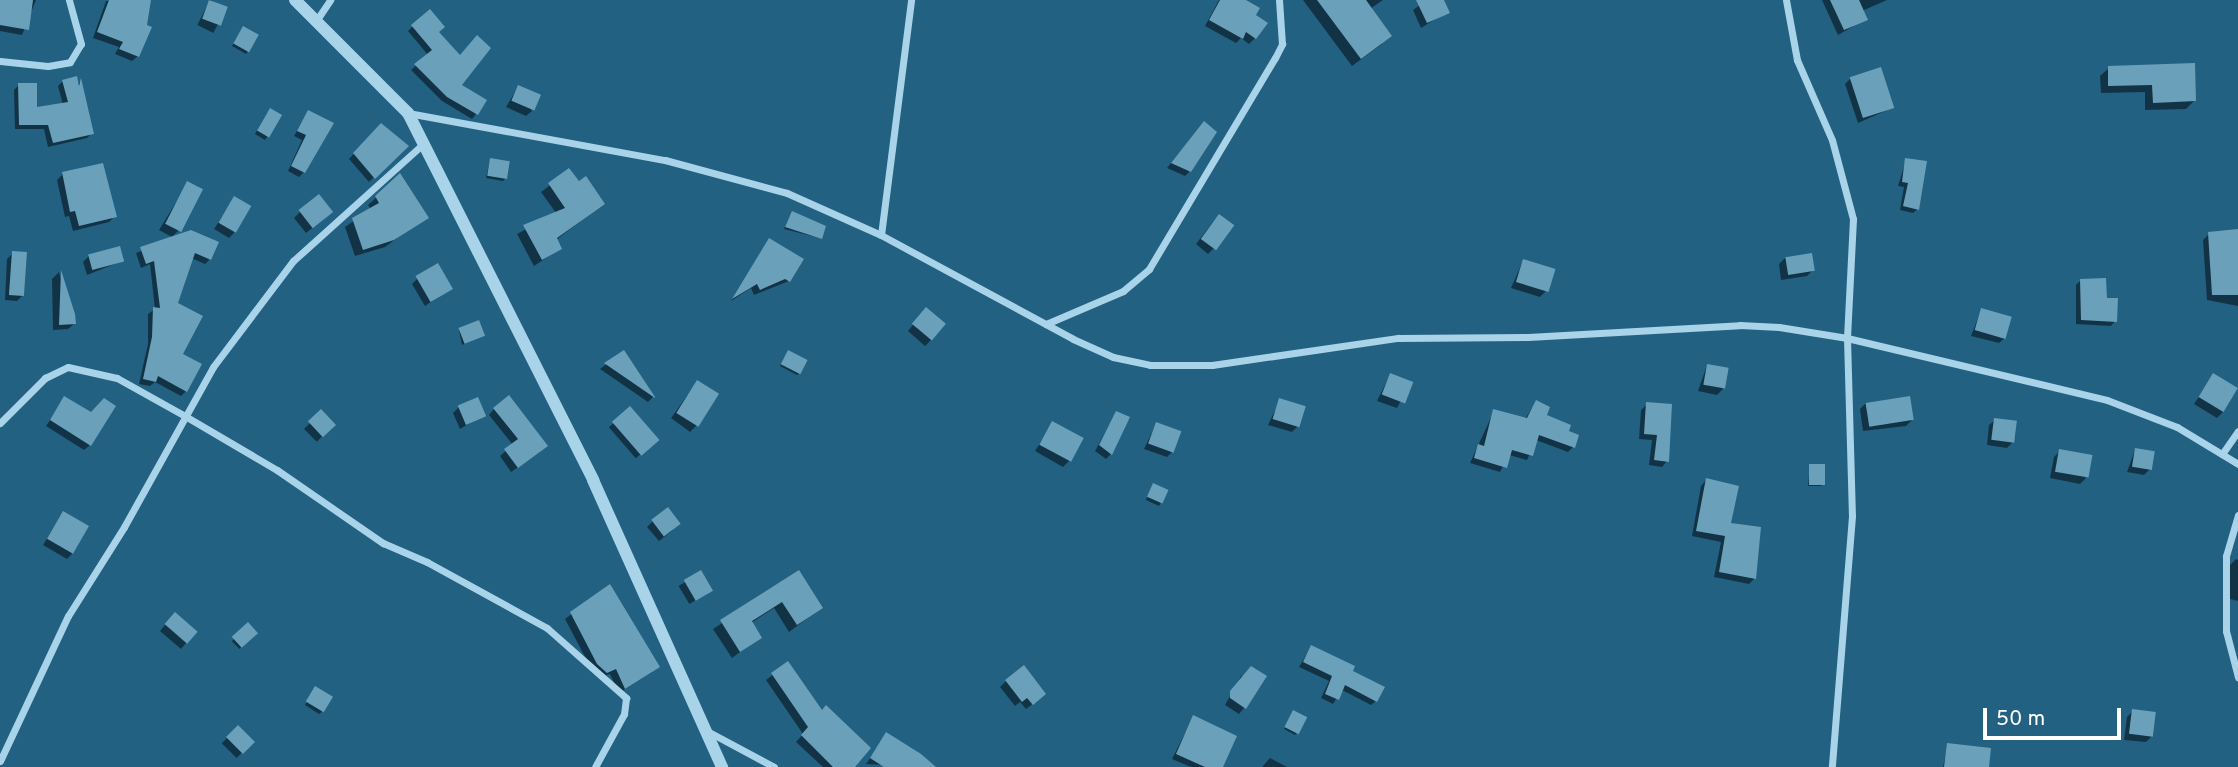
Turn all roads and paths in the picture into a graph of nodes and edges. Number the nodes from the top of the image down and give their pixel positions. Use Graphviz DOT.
graph roads {
  1 [pos="69,0"];
  2 [pos="295,0"];
  3 [pos="330,0"];
  4 [pos="911,0"];
  5 [pos="1279,0"];
  6 [pos="1786,0"];
  7 [pos="317,18"];
  8 [pos="0,61"];
  9 [pos="408,113"];
  10 [pos="424,143"];
  11 [pos="881,235"];
  12 [pos="1046,324"];
  13 [pos="1847,338"];
  14 [pos="185,416"];
  15 [pos="0,423"];
  16 [pos="2238,431"];
  17 [pos="2222,454"];
  18 [pos="2238,464"];
  19 [pos="2238,515"];
  20 [pos="2238,677"];
  21 [pos="705,730"];
  22 [pos="0,761"];
  23 [pos="595,767"];
  24 [pos="722,767"];
  25 [pos="774,767"];
  26 [pos="1832,767"];
  1 -- 8 [label="street"];
  2 -- 7 [label="street"];
  3 -- 7 [label="street"];
  4 -- 11 [label="street"];
  5 -- 12 [label="street"];
  6 -- 13 [label="street"];
  7 -- 9 [label="street"];
  9 -- 10 [label="street"];
  9 -- 11 [label="street"];
  10 -- 14 [label="street"];
  10 -- 21 [label="street"];
  11 -- 12 [label="street"];
  12 -- 13 [label="street"];
  13 -- 17 [label="street"];
  13 -- 26 [label="street"];
  14 -- 15 [label="street"];
  14 -- 22 [label="street"];
  14 -- 23 [label="street"];
  16 -- 17 [label="street"];
  17 -- 18 [label="street"];
  19 -- 20 [label="street"];
  21 -- 24 [label="street"];
  21 -- 25 [label="street"];
}
